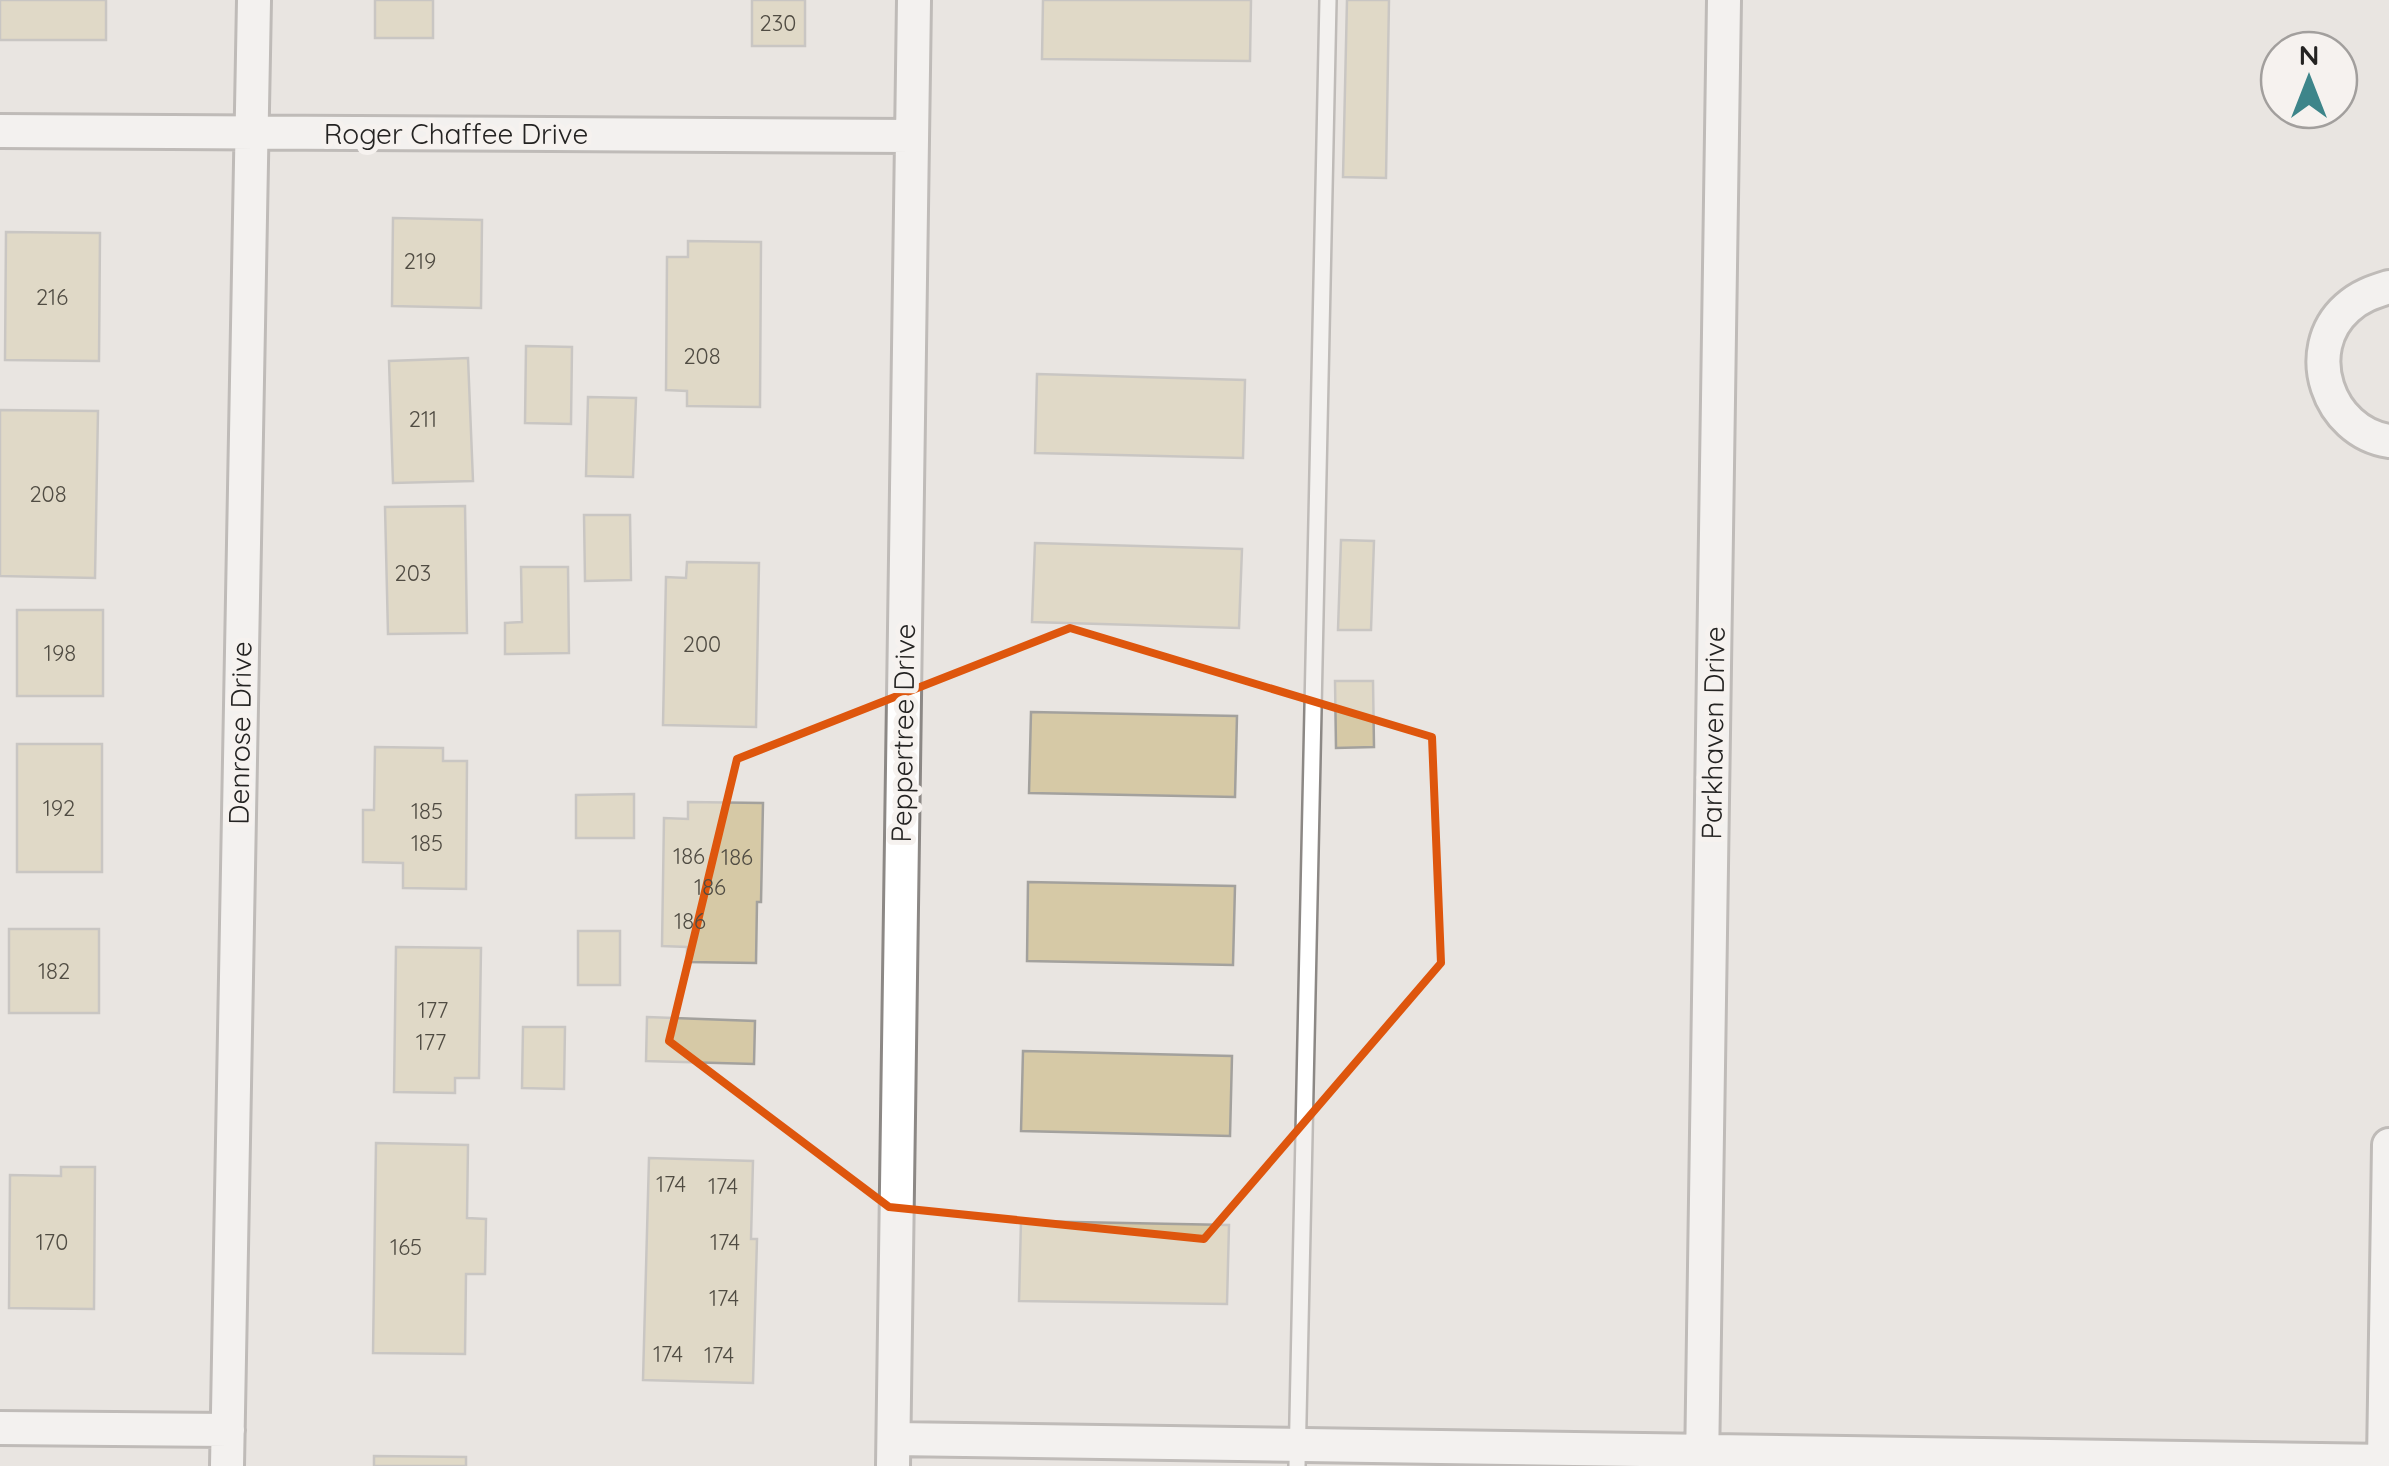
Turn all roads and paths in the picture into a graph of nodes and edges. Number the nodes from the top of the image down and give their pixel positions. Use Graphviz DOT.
graph roads {
  1 [pos="254,0"];
  2 [pos="914,0"];
  3 [pos="1328,0"];
  4 [pos="1724,0"];
  5 [pos="0,130"];
  6 [pos="251,133"];
  7 [pos="912,136"];
  8 [pos="2389,287"];
  9 [pos="2389,441"];
  10 [pos="2389,1145"];
  11 [pos="0,1428"];
  12 [pos="228,1430"];
  13 [pos="893,1453"];
  14 [pos="1298,1456"];
  15 [pos="1702,1460"];
  16 [pos="2386,1461"];
  17 [pos="228,1466"];
  1 -- 6 [label="street, Denrose Drive"];
  2 -- 7 [label="street, Peppertree Drive"];
  3 -- 14 [label="lane"];
  4 -- 15 [label="street, Parkhaven Drive"];
  5 -- 6 [label="street, Roger Chaffee Drive"];
  6 -- 7 [label="street, Roger Chaffee Drive"];
  6 -- 12 [label="street, Denrose Drive"];
  7 -- 13 [label="street, Peppertree Drive"];
  8 -- 9 [label="street"];
  10 -- 16 [label="street"];
  11 -- 12 [label="street"];
  12 -- 17 [label="street, Denrose Drive"];
  13 -- 14 [label="street"];
  14 -- 15 [label="street"];
  15 -- 16 [label="street"];
}
